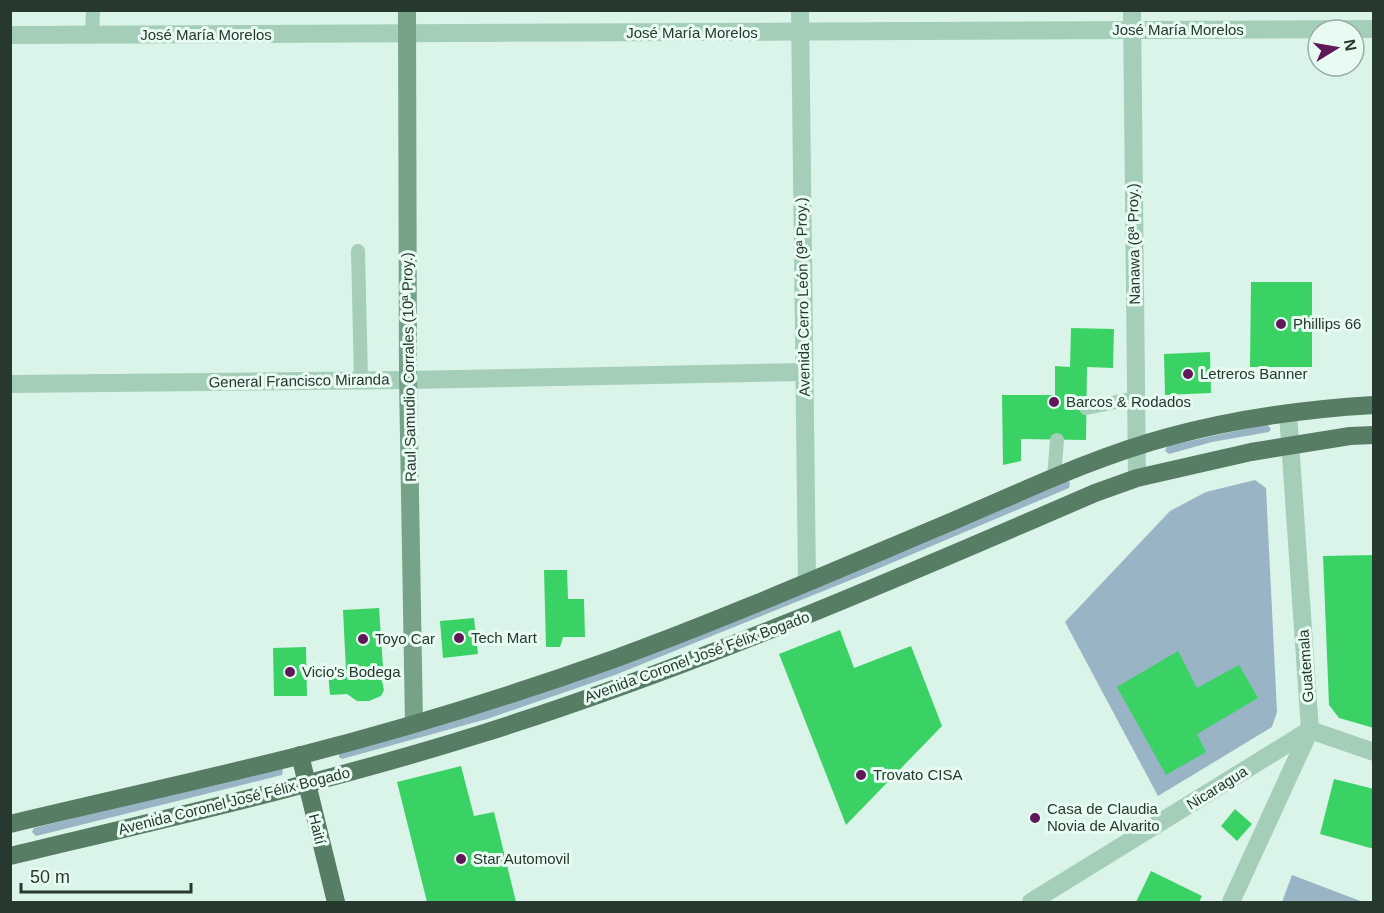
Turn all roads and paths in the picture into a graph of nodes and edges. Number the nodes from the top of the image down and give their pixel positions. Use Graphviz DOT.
graph roads {
  1 [pos="93,10"];
  2 [pos="407,10"];
  3 [pos="800,10"];
  4 [pos="1132,10"];
  5 [pos="1374,29"];
  6 [pos="1132,30"];
  7 [pos="800,32"];
  8 [pos="407,34"];
  9 [pos="10,35"];
  10 [pos="92,35"];
  11 [pos="358,251"];
  12 [pos="804,372"];
  13 [pos="408,380"];
  14 [pos="361,381"];
  15 [pos="10,384"];
  16 [pos="1136,398"];
  17 [pos="1374,405"];
  18 [pos="1086,408"];
  19 [pos="1288,413"];
  20 [pos="1374,435"];
  21 [pos="1057,440"];
  22 [pos="1290,445"];
  23 [pos="1136,446"];
  24 [pos="1054,478"];
  25 [pos="1137,478"];
  26 [pos="807,583"];
  27 [pos="414,723"];
  28 [pos="1310,730"];
  29 [pos="1374,752"];
  30 [pos="300,755"];
  31 [pos="306,785"];
  32 [pos="10,824"];
  33 [pos="10,856"];
  34 [pos="336,903"];
  35 [pos="1031,903"];
  36 [pos="1231,903"];
  1 -- 10 [label="lane"];
  2 -- 8 [label="street, Raul Samudio Corrales (10ª Proy.)"];
  3 -- 7 [label="street, Avenida Cerro León (9ª Proy.)"];
  4 -- 6 [label="street, Nanawa (8ª Proy.)"];
  5 -- 6 [label="street, José María Morelos"];
  6 -- 7 [label="street, José María Morelos"];
  6 -- 16 [label="street, Nanawa (8ª Proy.)"];
  7 -- 8 [label="street, José María Morelos"];
  7 -- 12 [label="street, Avenida Cerro León (9ª Proy.)"];
  8 -- 10 [label="street, José María Morelos"];
  8 -- 13 [label="street, Raul Samudio Corrales (10ª Proy.)"];
  9 -- 10 [label="street, José María Morelos"];
  11 -- 14 [label="lane"];
  12 -- 13 [label="street, General Francisco Miranda"];
  12 -- 26 [label="street, Avenida Cerro León (9ª Proy.)"];
  13 -- 14 [label="street, General Francisco Miranda"];
  13 -- 27 [label="street, Raul Samudio Corrales (10ª Proy.)"];
  14 -- 15 [label="street, General Francisco Miranda"];
  16 -- 18 [label="lane"];
  16 -- 23 [label="street, Nanawa (8ª Proy.)"];
  17 -- 19 [label="main road, Avenida Coronel José Félix Bogado"];
  19 -- 22 [label="street, Guatemala"];
  19 -- 23 [label="main road, Avenida Coronel José Félix Bogado"];
  20 -- 22 [label="main road, Avenida Coronel José Félix Bogado"];
  21 -- 24 [label="lane"];
  22 -- 25 [label="main road, Avenida Coronel José Félix Bogado"];
  22 -- 28 [label="street, Guatemala"];
  23 -- 24 [label="main road, Avenida Coronel José Félix Bogado"];
  23 -- 25 [label="street, Nanawa (8ª Proy.)"];
  24 -- 26 [label="main road, Avenida Coronel José Félix Bogado"];
  25 -- 31 [label="main road, Avenida Coronel José Félix Bogado"];
  26 -- 27 [label="main road, Avenida Coronel José Félix Bogado"];
  27 -- 30 [label="main road, Avenida Coronel José Félix Bogado"];
  28 -- 29 [label="street"];
  28 -- 35 [label="street, Nicaragua"];
  28 -- 36 [label="street, Guatemala"];
  30 -- 31 [label="main road, Haití"];
  30 -- 32 [label="main road, Avenida Coronel José Félix Bogado"];
  31 -- 33 [label="main road, Avenida Coronel José Félix Bogado"];
  31 -- 34 [label="main road, Haití"];
}
